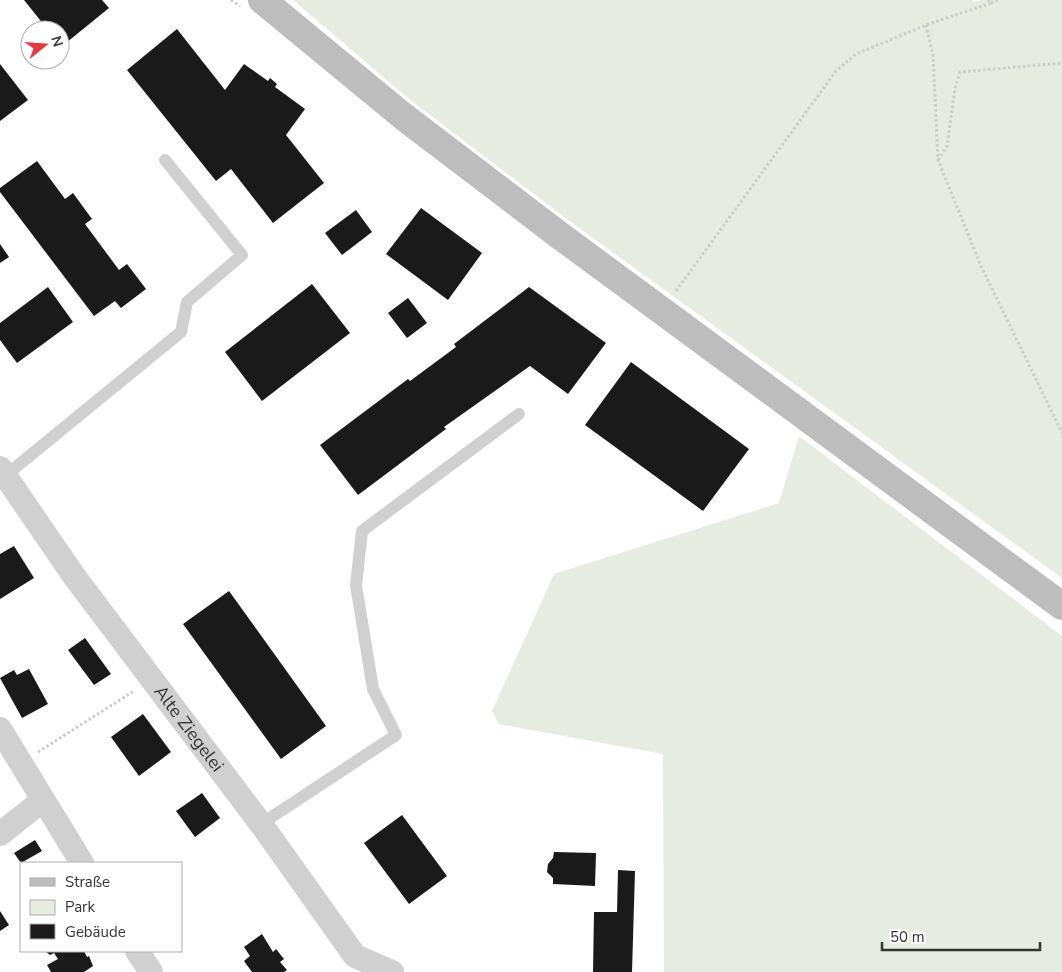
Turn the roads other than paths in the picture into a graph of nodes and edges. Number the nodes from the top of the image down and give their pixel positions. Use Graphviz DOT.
graph roads {
  1 [pos="262,0"];
  2 [pos="166,160"];
  3 [pos="519,414"];
  4 [pos="3,472"];
  5 [pos="1062,606"];
  6 [pos="0,729"];
  7 [pos="43,800"];
  8 [pos="261,824"];
  9 [pos="0,834"];
  10 [pos="81,862"];
  11 [pos="138,952"];
  12 [pos="151,972"];
  13 [pos="392,972"];
  1 -- 5 [label="main road"];
  2 -- 4 [label="lane"];
  3 -- 8 [label="lane"];
  4 -- 8 [label="street, Alte Ziegelei"];
  6 -- 7 [label="street"];
  7 -- 9 [label="street"];
  7 -- 10 [label="street"];
  8 -- 13 [label="street, Alte Ziegelei"];
  11 -- 12 [label="street"];
}
